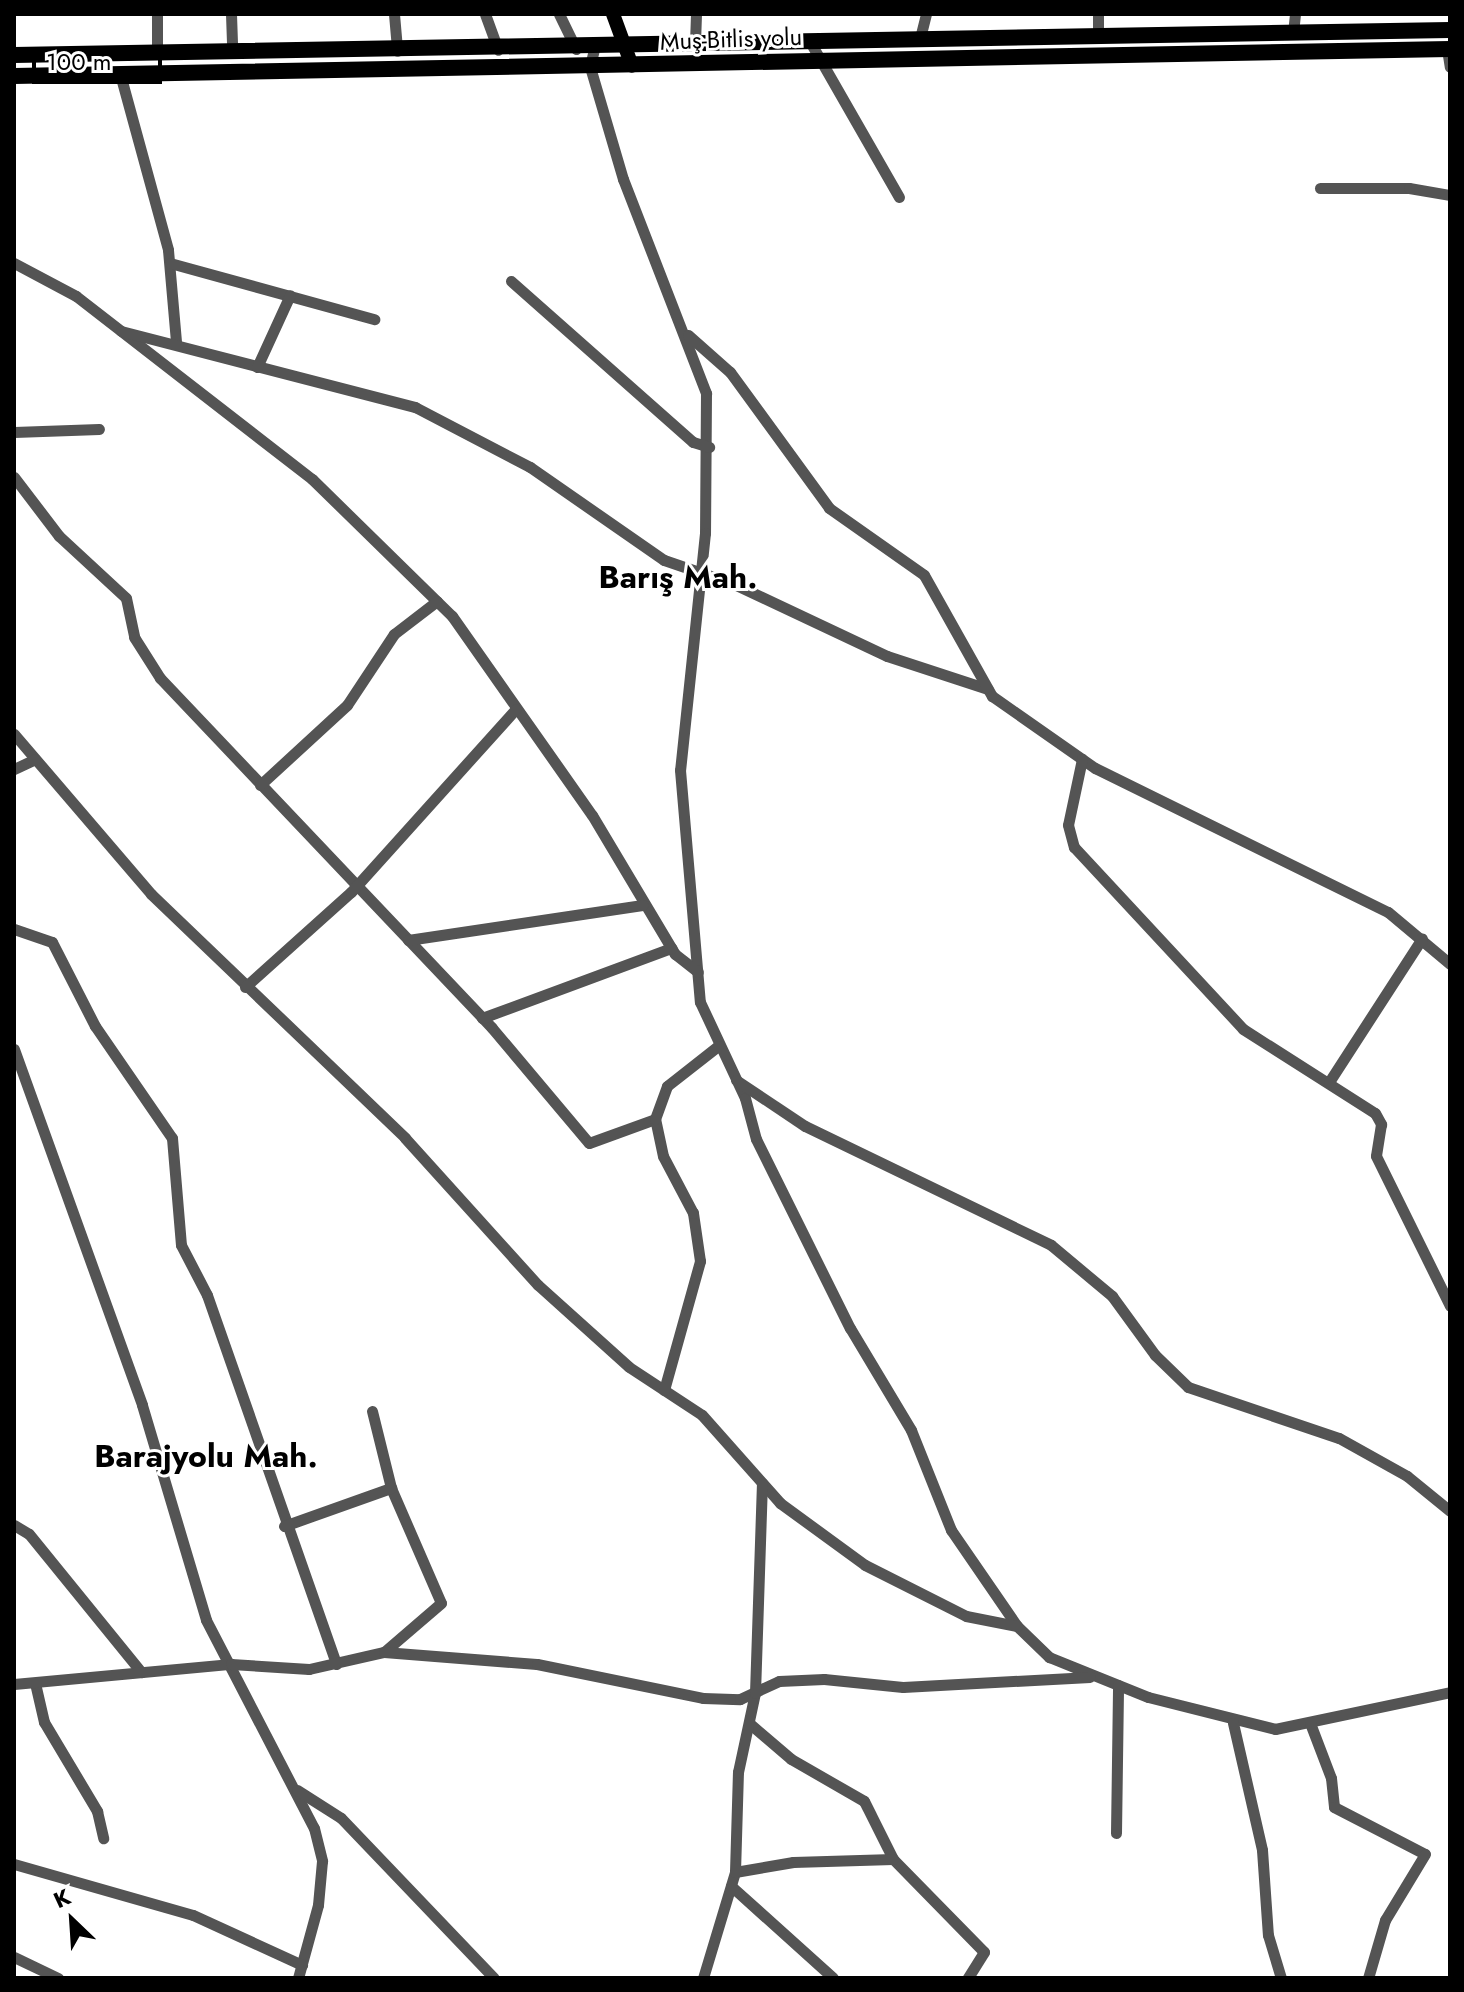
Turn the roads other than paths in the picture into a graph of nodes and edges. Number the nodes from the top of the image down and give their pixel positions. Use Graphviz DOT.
graph roads {
  1 [pos="157,14"];
  2 [pos="231,14"];
  3 [pos="394,14"];
  4 [pos="485,14"];
  5 [pos="559,14"];
  6 [pos="613,14"];
  7 [pos="696,14"];
  8 [pos="926,14"];
  9 [pos="1098,14"];
  10 [pos="1295,14"];
  11 [pos="1450,30"];
  12 [pos="1293,33"];
  13 [pos="920,38"];
  14 [pos="1098,38"];
  15 [pos="809,40"];
  16 [pos="695,43"];
  17 [pos="624,47"];
  18 [pos="577,49"];
  19 [pos="594,49"];
  20 [pos="1449,49"];
  21 [pos="498,50"];
  22 [pos="397,51"];
  23 [pos="157,52"];
  24 [pos="232,52"];
  25 [pos="14,55"];
  26 [pos="817,60"];
  27 [pos="632,66"];
  28 [pos="590,67"];
  29 [pos="1450,67"];
  30 [pos="120,74"];
  31 [pos="14,76"];
  32 [pos="1320,188"];
  33 [pos="1450,195"];
  34 [pos="899,197"];
  35 [pos="14,263"];
  36 [pos="170,263"];
  37 [pos="511,281"];
  38 [pos="290,295"];
  39 [pos="374,319"];
  40 [pos="120,331"];
  41 [pos="687,335"];
  42 [pos="176,342"];
  43 [pos="257,367"];
  44 [pos="99,429"];
  45 [pos="14,432"];
  46 [pos="709,447"];
  47 [pos="14,477"];
  48 [pos="701,570"];
  49 [pos="437,601"];
  50 [pos="988,690"];
  51 [pos="516,709"];
  52 [pos="14,734"];
  53 [pos="35,759"];
  54 [pos="1082,759"];
  55 [pos="14,769"];
  56 [pos="260,785"];
  57 [pos="356,887"];
  58 [pos="642,905"];
  59 [pos="14,929"];
  60 [pos="1422,938"];
  61 [pos="408,940"];
  62 [pos="671,948"];
  63 [pos="1450,964"];
  64 [pos="698,972"];
  65 [pos="245,987"];
  66 [pos="482,1018"];
  67 [pos="718,1046"];
  68 [pos="14,1049"];
  69 [pos="736,1080"];
  70 [pos="1329,1082"];
  71 [pos="655,1119"];
  72 [pos="1450,1306"];
  73 [pos="664,1390"];
  74 [pos="372,1411"];
  75 [pos="762,1483"];
  76 [pos="391,1488"];
  77 [pos="1450,1511"];
  78 [pos="14,1525"];
  79 [pos="284,1526"];
  80 [pos="1017,1626"];
  81 [pos="384,1652"];
  82 [pos="231,1664"];
  83 [pos="336,1664"];
  84 [pos="141,1672"];
  85 [pos="1095,1676"];
  86 [pos="35,1683"];
  87 [pos="14,1684"];
  88 [pos="1118,1685"];
  89 [pos="1450,1692"];
  90 [pos="755,1693"];
  91 [pos="749,1723"];
  92 [pos="1233,1723"];
  93 [pos="1310,1723"];
  94 [pos="297,1789"];
  95 [pos="1116,1833"];
  96 [pos="103,1838"];
  97 [pos="893,1859"];
  98 [pos="14,1864"];
  99 [pos="735,1872"];
  100 [pos="731,1886"];
  101 [pos="14,1957"];
  102 [pos="302,1965"];
  103 [pos="58,1978"];
  104 [pos="298,1978"];
  105 [pos="494,1978"];
  106 [pos="703,1978"];
  107 [pos="833,1978"];
  108 [pos="968,1978"];
  109 [pos="1281,1978"];
  110 [pos="1368,1978"];
  1 -- 23 [label="street"];
  2 -- 24 [label="street"];
  3 -- 22 [label="street"];
  4 -- 21 [label="street"];
  5 -- 18 [label="street"];
  6 -- 17 [label="main road"];
  7 -- 16 [label="street"];
  8 -- 13 [label="street"];
  9 -- 14 [label="street"];
  10 -- 12 [label="street"];
  11 -- 12 [label="highway, Muş-Bitlis yolu"];
  12 -- 14 [label="highway, Muş-Bitlis yolu"];
  13 -- 14 [label="highway, Muş-Bitlis yolu"];
  13 -- 15 [label="highway, Muş-Bitlis yolu"];
  15 -- 16 [label="highway, Muş-Bitlis yolu"];
  15 -- 26 [label="street"];
  16 -- 17 [label="highway, Muş-Bitlis yolu"];
  17 -- 19 [label="highway, Muş-Bitlis yolu"];
  17 -- 27 [label="main road"];
  18 -- 19 [label="highway, Muş-Bitlis yolu"];
  18 -- 21 [label="highway, Muş-Bitlis yolu"];
  19 -- 28 [label="street"];
  20 -- 26 [label="highway, Muş-Bitlis yolu"];
  20 -- 29 [label="street"];
  21 -- 22 [label="highway, Muş-Bitlis yolu"];
  22 -- 24 [label="highway, Muş-Bitlis yolu"];
  23 -- 24 [label="highway, Muş-Bitlis yolu"];
  23 -- 25 [label="highway, Muş-Bitlis yolu"];
  26 -- 27 [label="highway, Muş-Bitlis yolu"];
  26 -- 34 [label="street"];
  27 -- 28 [label="highway, Muş-Bitlis yolu"];
  28 -- 30 [label="highway, Muş-Bitlis yolu"];
  28 -- 41 [label="street"];
  30 -- 31 [label="highway, Muş-Bitlis yolu"];
  30 -- 36 [label="street"];
  32 -- 33 [label="street"];
  35 -- 40 [label="street"];
  36 -- 38 [label="street"];
  36 -- 42 [label="street"];
  37 -- 46 [label="street"];
  38 -- 39 [label="street"];
  38 -- 43 [label="street"];
  40 -- 42 [label="street"];
  40 -- 49 [label="street"];
  41 -- 46 [label="street"];
  41 -- 50 [label="street"];
  42 -- 43 [label="street"];
  43 -- 48 [label="street"];
  44 -- 45 [label="street"];
  46 -- 48 [label="street"];
  47 -- 56 [label="street"];
  48 -- 50 [label="street"];
  48 -- 64 [label="street"];
  49 -- 51 [label="street"];
  49 -- 56 [label="street"];
  50 -- 54 [label="street"];
  51 -- 57 [label="street"];
  51 -- 58 [label="street"];
  52 -- 53 [label="street"];
  53 -- 55 [label="street"];
  53 -- 65 [label="street"];
  54 -- 60 [label="street"];
  54 -- 70 [label="street"];
  56 -- 57 [label="street"];
  57 -- 61 [label="street"];
  57 -- 65 [label="street"];
  58 -- 61 [label="street"];
  58 -- 62 [label="street"];
  59 -- 79 [label="street"];
  60 -- 63 [label="street"];
  60 -- 70 [label="street"];
  61 -- 66 [label="street"];
  62 -- 64 [label="street"];
  62 -- 66 [label="street"];
  64 -- 67 [label="street"];
  65 -- 73 [label="street"];
  66 -- 71 [label="street"];
  67 -- 69 [label="street"];
  67 -- 71 [label="street"];
  68 -- 82 [label="street"];
  69 -- 77 [label="street"];
  69 -- 80 [label="street"];
  70 -- 72 [label="street"];
  71 -- 73 [label="street"];
  73 -- 75 [label="street"];
  74 -- 76 [label="street"];
  75 -- 80 [label="street"];
  75 -- 90 [label="street"];
  76 -- 79 [label="street"];
  76 -- 81 [label="street"];
  78 -- 84 [label="street"];
  79 -- 83 [label="street"];
  80 -- 85 [label="street"];
  81 -- 83 [label="street"];
  81 -- 90 [label="street"];
  82 -- 83 [label="street"];
  82 -- 84 [label="street"];
  82 -- 94 [label="street"];
  84 -- 86 [label="street"];
  85 -- 88 [label="street"];
  85 -- 90 [label="street"];
  86 -- 87 [label="street"];
  86 -- 96 [label="street"];
  88 -- 92 [label="street"];
  88 -- 95 [label="street"];
  89 -- 93 [label="street"];
  90 -- 91 [label="street"];
  91 -- 97 [label="street"];
  91 -- 99 [label="street"];
  92 -- 93 [label="street"];
  92 -- 109 [label="street"];
  93 -- 110 [label="street"];
  94 -- 102 [label="street"];
  94 -- 105 [label="street"];
  97 -- 99 [label="street"];
  97 -- 108 [label="street"];
  98 -- 102 [label="street"];
  99 -- 100 [label="street"];
  100 -- 106 [label="street"];
  100 -- 107 [label="street"];
  101 -- 103 [label="street"];
  102 -- 104 [label="street"];
}
